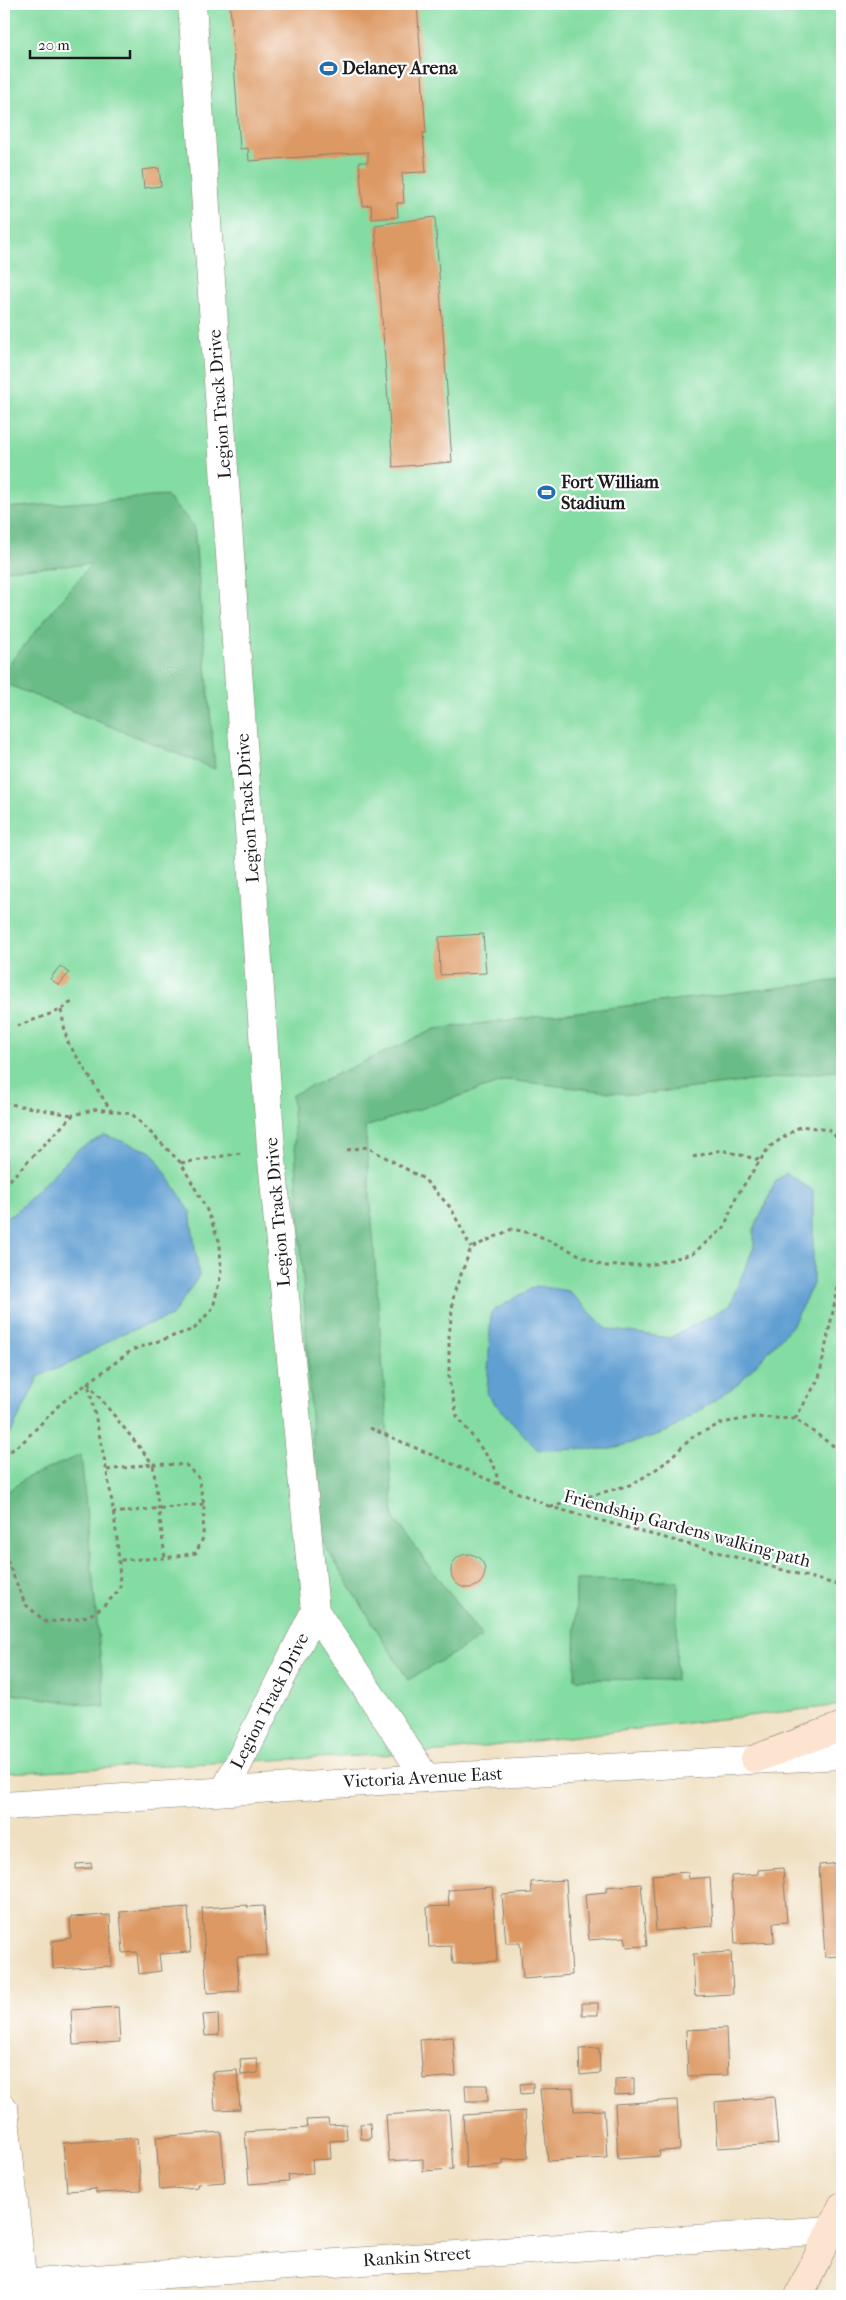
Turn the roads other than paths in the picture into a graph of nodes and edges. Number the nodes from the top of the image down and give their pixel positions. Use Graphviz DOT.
graph roads {
  1 [pos="192,4"];
  2 [pos="315,1611"];
  3 [pos="842,1726"];
  4 [pos="842,1755"];
  5 [pos="755,1759"];
  6 [pos="426,1778"];
  7 [pos="225,1790"];
  8 [pos="4,1806"];
  9 [pos="4,2109"];
  10 [pos="837,2218"];
  11 [pos="17,2288"];
  12 [pos="799,2296"];
  1 -- 2 [label="street, Legion Track Drive"];
  2 -- 6 [label="street, Legion Track Drive"];
  2 -- 7 [label="street, Legion Track Drive"];
  3 -- 5 [label="main road"];
  4 -- 5 [label="street, Victoria Avenue East"];
  5 -- 6 [label="street, Victoria Avenue East"];
  6 -- 7 [label="street, Victoria Avenue East"];
  7 -- 8 [label="street, Victoria Avenue East"];
  9 -- 11 [label="street"];
  10 -- 11 [label="street, Rankin Street"];
  10 -- 12 [label="main road"];
}
